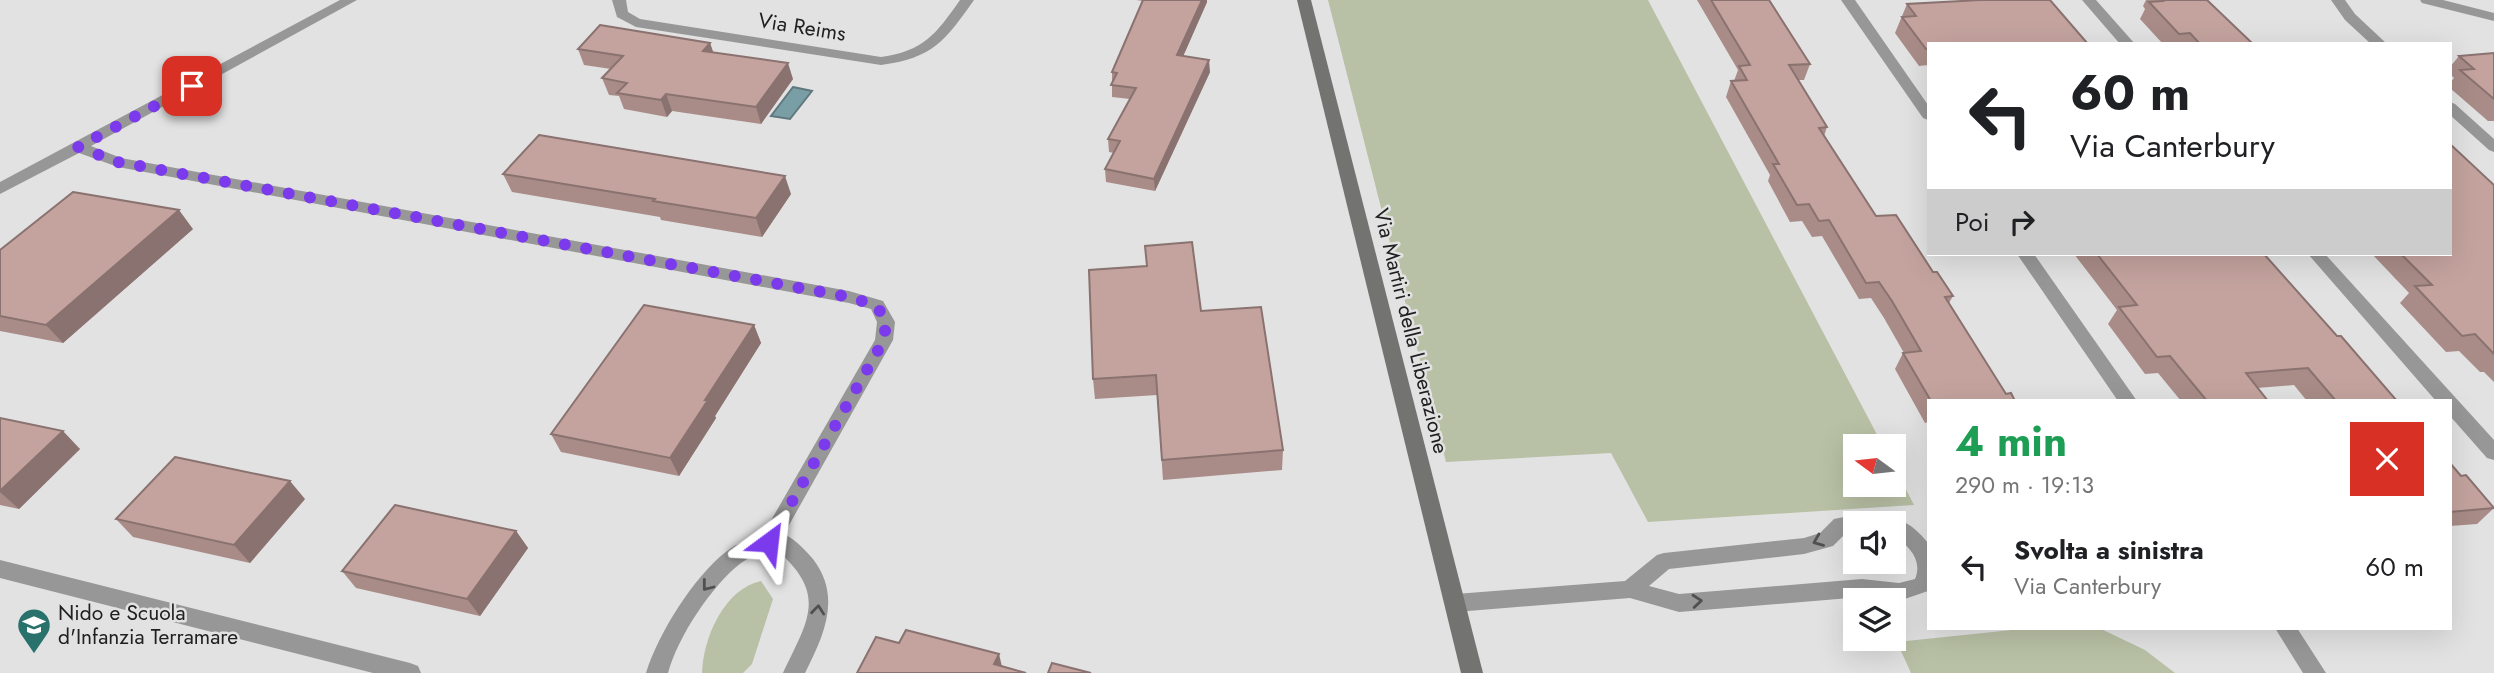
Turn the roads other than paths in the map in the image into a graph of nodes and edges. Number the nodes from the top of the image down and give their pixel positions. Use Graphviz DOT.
graph roads {
  1 [pos="350,0"];
  2 [pos="619,0"];
  3 [pos="967,0"];
  4 [pos="1304,0"];
  5 [pos="1848,0"];
  6 [pos="2089,0"];
  7 [pos="2338,0"];
  8 [pos="2427,0"];
  9 [pos="2494,17"];
  10 [pos="2126,42"];
  11 [pos="2378,42"];
  12 [pos="2452,109"];
  13 [pos="1927,114"];
  14 [pos="78,147"];
  15 [pos="2494,147"];
  16 [pos="0,190"];
  17 [pos="2026,256"];
  18 [pos="2318,256"];
  19 [pos="2127,399"];
  20 [pos="2446,399"];
  21 [pos="2452,405"];
  22 [pos="2494,453"];
  23 [pos="1843,525"];
  24 [pos="1906,535"];
  25 [pos="769,542"];
  26 [pos="1927,564"];
  27 [pos="0,569"];
  28 [pos="1927,571"];
  29 [pos="1630,589"];
  30 [pos="1456,603"];
  31 [pos="2286,630"];
  32 [pos="410,673"];
  33 [pos="657,673"];
  34 [pos="794,673"];
  35 [pos="1472,673"];
  36 [pos="2315,673"];
  1 -- 14 [label="street"];
  2 -- 3 [label="street, Via Reims"];
  4 -- 30 [label="street, Via Martiri della Liberazione"];
  5 -- 13 [label="street"];
  6 -- 10 [label="street"];
  7 -- 11 [label="street"];
  8 -- 9 [label="street"];
  12 -- 15 [label="street"];
  14 -- 16 [label="street"];
  14 -- 25 [label="street"];
  17 -- 19 [label="street"];
  18 -- 20 [label="street"];
  21 -- 22 [label="street"];
  23 -- 29 [label="street, one-way"];
  26 -- 24 [label="street, one-way"];
  25 -- 33 [label="street, one-way"];
  34 -- 25 [label="street, one-way"];
  27 -- 32 [label="street"];
  29 -- 28 [label="street, one-way"];
  29 -- 30 [label="street"];
  30 -- 35 [label="street, Via Martiri della Liberazione"];
  31 -- 36 [label="street"];
}
